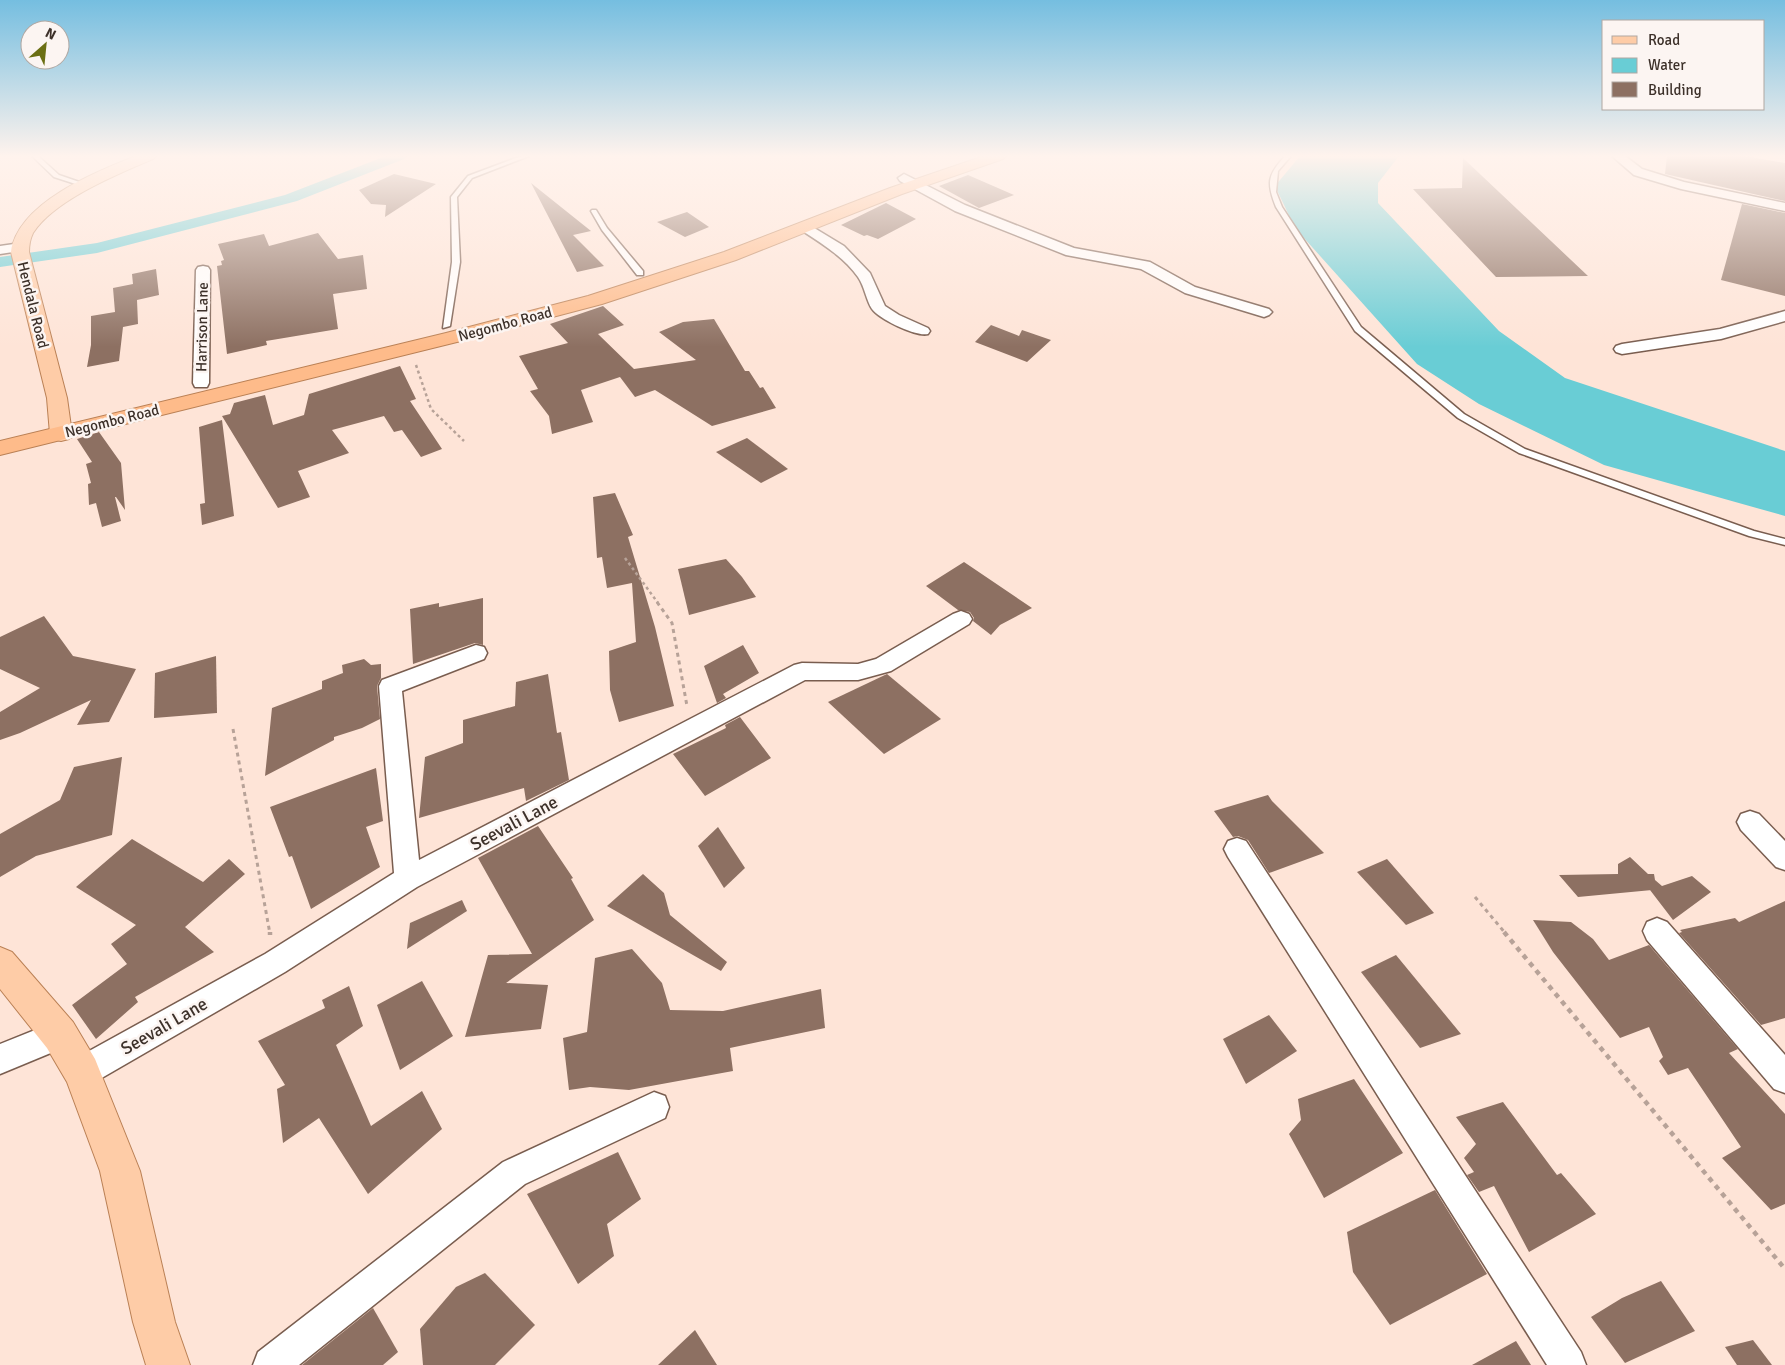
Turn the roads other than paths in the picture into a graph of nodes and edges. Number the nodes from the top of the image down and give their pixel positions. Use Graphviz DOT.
graph roads {
  1 [pos="37,220"];
  2 [pos="455,220"];
  3 [pos="599,220"];
  4 [pos="799,220"];
  5 [pos="823,220"];
  6 [pos="990,220"];
  7 [pos="1287,220"];
  8 [pos="806,227"];
  9 [pos="0,250"];
  10 [pos="20,250"];
  11 [pos="203,270"];
  12 [pos="640,273"];
  13 [pos="1264,312"];
  14 [pos="1785,316"];
  15 [pos="446,326"];
  16 [pos="922,331"];
  17 [pos="1622,349"];
  18 [pos="201,383"];
  19 [pos="61,427"];
  20 [pos="0,434"];
  21 [pos="0,448"];
  22 [pos="1785,542"];
  23 [pos="961,619"];
  24 [pos="476,652"];
  25 [pos="1750,822"];
  26 [pos="1237,849"];
  27 [pos="1785,859"];
  28 [pos="408,880"];
  29 [pos="1656,931"];
  30 [pos="0,963"];
  31 [pos="60,1035"];
  32 [pos="0,1059"];
  33 [pos="82,1072"];
  34 [pos="1785,1078"];
  35 [pos="654,1107"];
  36 [pos="168,1365"];
  37 [pos="271,1365"];
  38 [pos="1568,1365"];
  1 -- 10 [label="main road, Hendala Road"];
  2 -- 15 [label="lane"];
  3 -- 12 [label="lane"];
  4 -- 12 [label="highway, Negombo Road"];
  5 -- 8 [label="highway, Negombo Road"];
  6 -- 13 [label="street"];
  7 -- 22 [label="lane"];
  8 -- 16 [label="street"];
  8 -- 19 [label="highway, Negombo Road"];
  9 -- 10 [label="street"];
  10 -- 19 [label="main road, Hendala Road"];
  11 -- 18 [label="street, Harrison Lane"];
  12 -- 15 [label="highway, Negombo Road"];
  14 -- 17 [label="street"];
  15 -- 18 [label="highway, Negombo Road"];
  18 -- 19 [label="highway, Negombo Road"];
  19 -- 20 [label="highway, Negombo Road"];
  19 -- 21 [label="highway, Negombo Road"];
  23 -- 28 [label="street, Seevali Lane"];
  24 -- 28 [label="street"];
  25 -- 27 [label="street"];
  26 -- 38 [label="street"];
  28 -- 33 [label="street, Seevali Lane"];
  29 -- 34 [label="street"];
  30 -- 31 [label="main road"];
  31 -- 32 [label="street"];
  31 -- 33 [label="main road"];
  33 -- 36 [label="main road"];
  35 -- 37 [label="street"];
}
